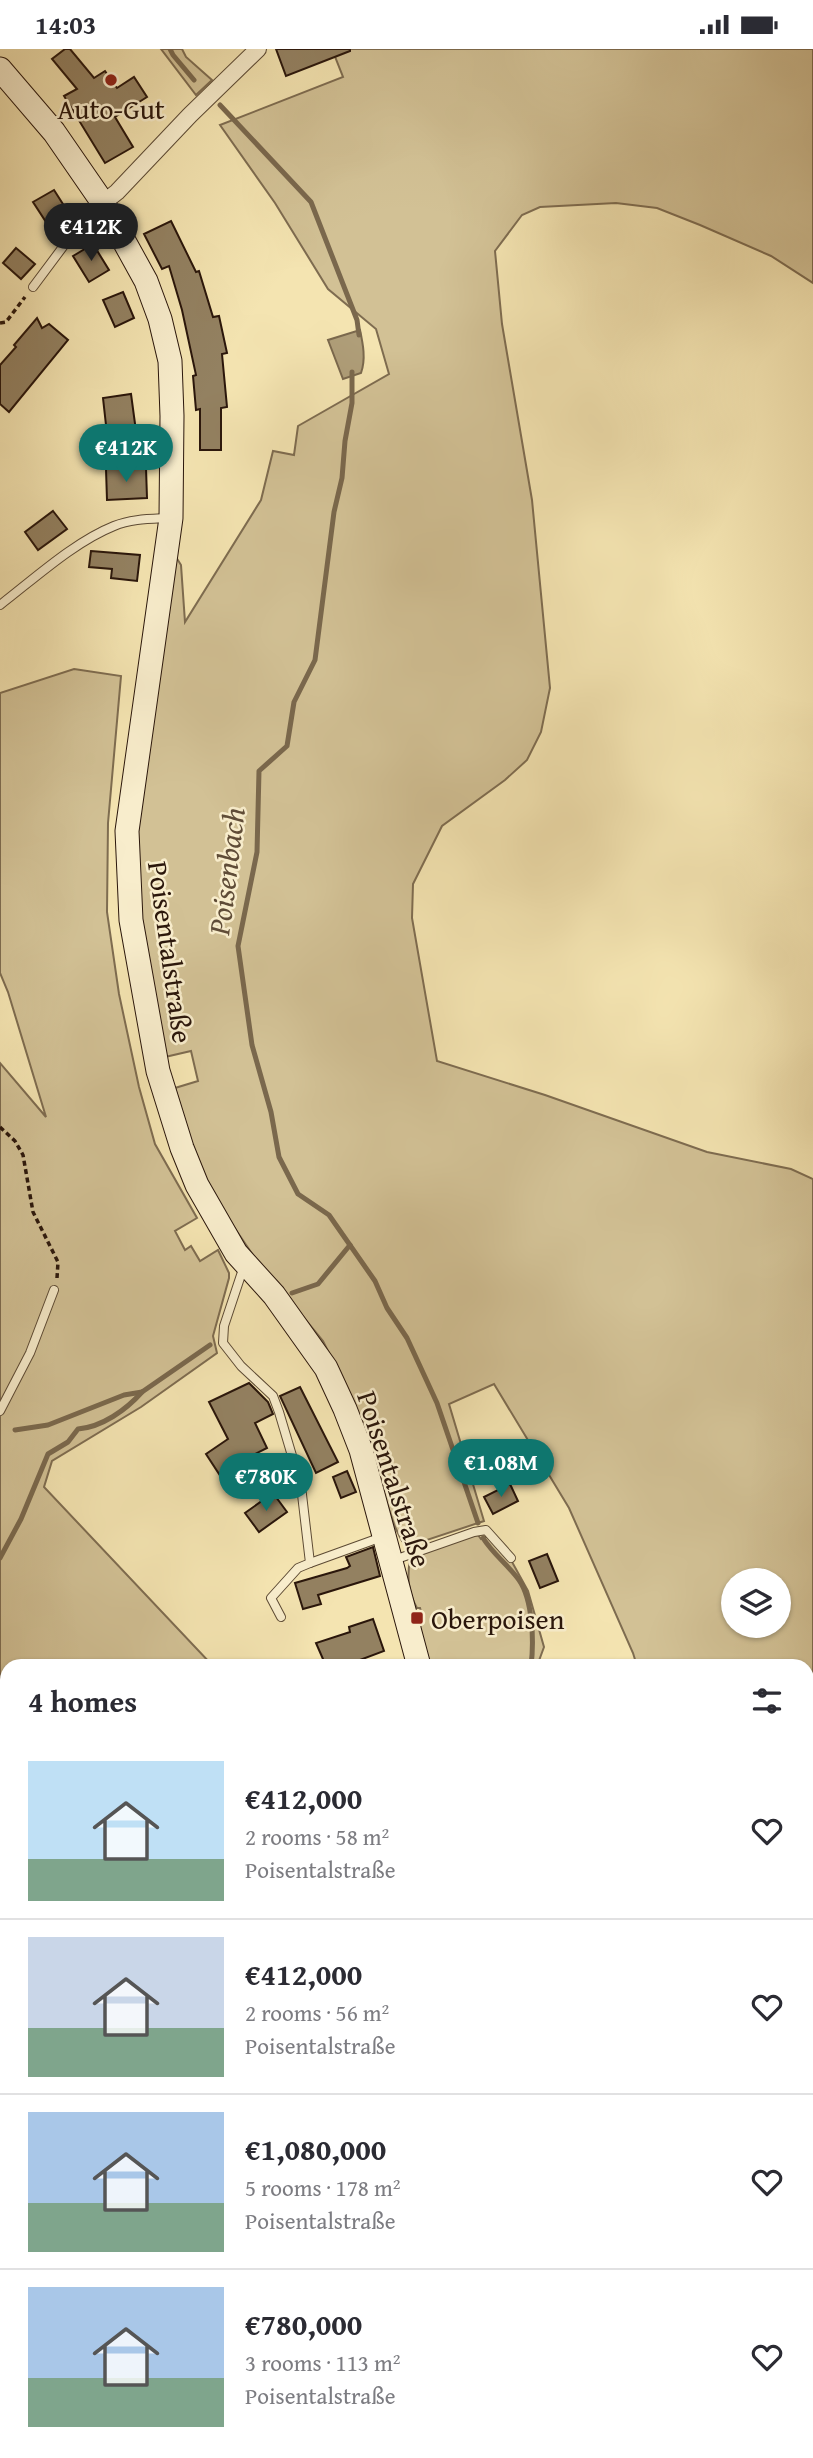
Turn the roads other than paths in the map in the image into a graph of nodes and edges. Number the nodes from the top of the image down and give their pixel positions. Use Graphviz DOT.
graph roads {
  1 [pos="258,49"];
  2 [pos="0,69"];
  3 [pos="103,203"];
  4 [pos="33,286"];
  5 [pos="171,518"];
  6 [pos="0,605"];
  7 [pos="245,1263"];
  8 [pos="54,1290"];
  9 [pos="0,1411"];
  10 [pos="385,1536"];
  11 [pos="512,1558"];
  12 [pos="391,1561"];
  13 [pos="310,1563"];
  14 [pos="281,1617"];
  15 [pos="417,1659"];
  1 -- 3 [label="street"];
  2 -- 3 [label="main road, Poisentalstraße"];
  3 -- 4 [label="lane"];
  3 -- 5 [label="main road, Poisentalstraße"];
  5 -- 6 [label="lane"];
  5 -- 7 [label="main road, Poisentalstraße"];
  7 -- 10 [label="main road, Poisentalstraße"];
  7 -- 13 [label="lane"];
  8 -- 9 [label="lane"];
  10 -- 12 [label="main road, Poisentalstraße"];
  10 -- 13 [label="lane"];
  11 -- 12 [label="lane"];
  12 -- 15 [label="main road, Poisentalstraße"];
  13 -- 14 [label="lane"];
}
